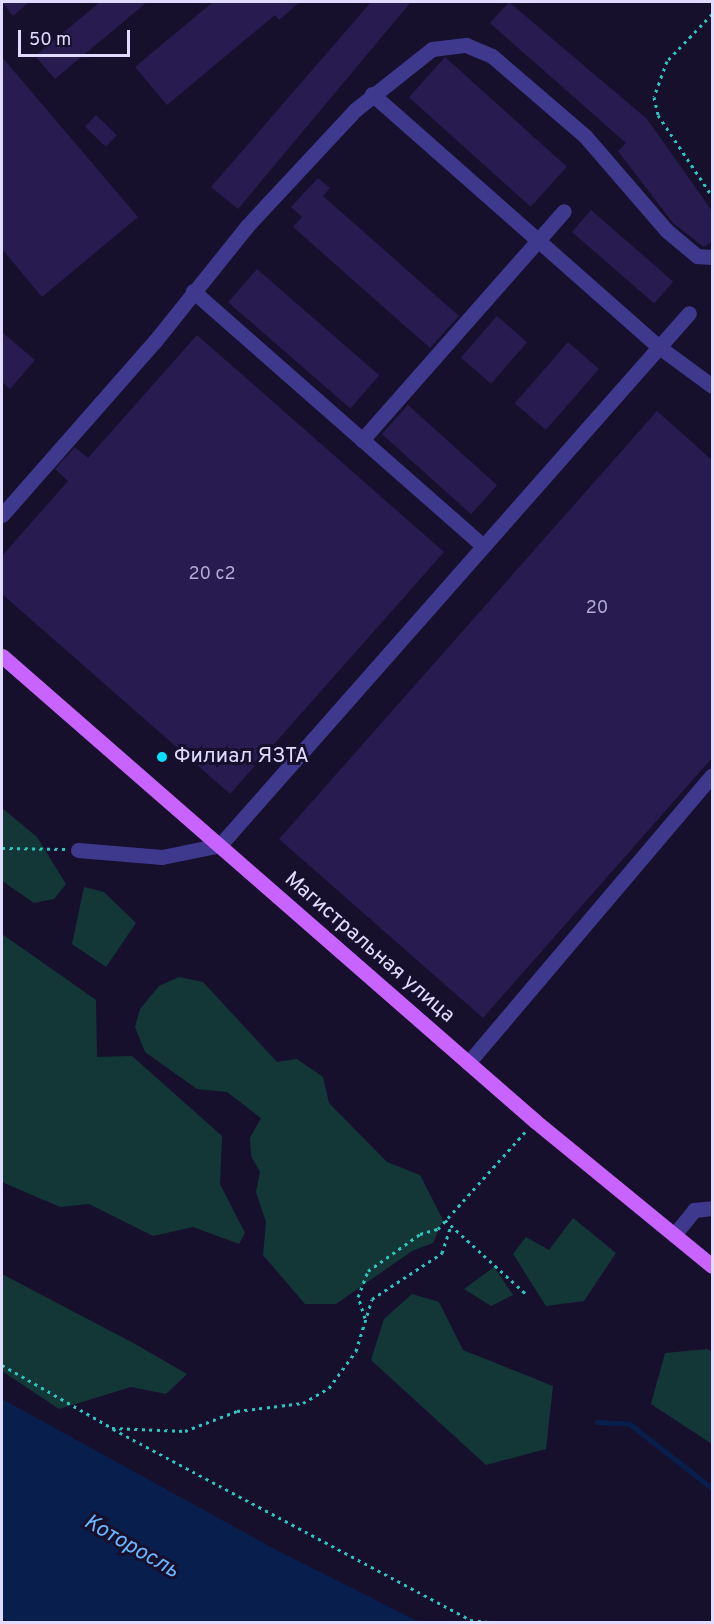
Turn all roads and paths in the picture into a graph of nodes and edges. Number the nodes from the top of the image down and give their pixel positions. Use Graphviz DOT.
graph roads {
  1 [pos="712,14"];
  2 [pos="372,94"];
  3 [pos="712,196"];
  4 [pos="564,211"];
  5 [pos="538,240"];
  6 [pos="712,257"];
  7 [pos="193,291"];
  8 [pos="689,313"];
  9 [pos="659,347"];
  10 [pos="712,386"];
  11 [pos="362,440"];
  12 [pos="2,516"];
  13 [pos="483,546"];
  14 [pos="2,656"];
  15 [pos="712,775"];
  16 [pos="220,845"];
  17 [pos="2,848"];
  18 [pos="78,850"];
  19 [pos="468,1063"];
  20 [pos="535,1121"];
  21 [pos="712,1208"];
  22 [pos="445,1220"];
  23 [pos="451,1225"];
  24 [pos="674,1235"];
  25 [pos="712,1266"];
  26 [pos="526,1294"];
  27 [pos="365,1320"];
  28 [pos="2,1365"];
  29 [pos="112,1428"];
  30 [pos="488,1623"];
  1 -- 3 [label="path"];
  2 -- 5 [label="lane"];
  2 -- 6 [label="lane"];
  2 -- 7 [label="lane"];
  4 -- 5 [label="lane"];
  5 -- 9 [label="lane"];
  5 -- 11 [label="lane"];
  7 -- 11 [label="lane"];
  7 -- 12 [label="lane"];
  8 -- 9 [label="lane"];
  9 -- 10 [label="lane"];
  9 -- 13 [label="lane"];
  11 -- 13 [label="lane"];
  13 -- 16 [label="lane"];
  14 -- 16 [label="main road, Магистральная улица"];
  15 -- 19 [label="lane"];
  16 -- 18 [label="lane"];
  16 -- 19 [label="main road, Магистральная улица"];
  17 -- 18 [label="path"];
  19 -- 20 [label="main road, Магистральная улица"];
  20 -- 22 [label="path"];
  20 -- 24 [label="main road, Магистральная улица"];
  21 -- 24 [label="lane"];
  22 -- 23 [label="path"];
  22 -- 27 [label="path"];
  23 -- 26 [label="path"];
  23 -- 27 [label="path"];
  24 -- 25 [label="main road, Магистральная улица"];
  27 -- 29 [label="path"];
  28 -- 29 [label="path"];
  29 -- 30 [label="path"];
}
